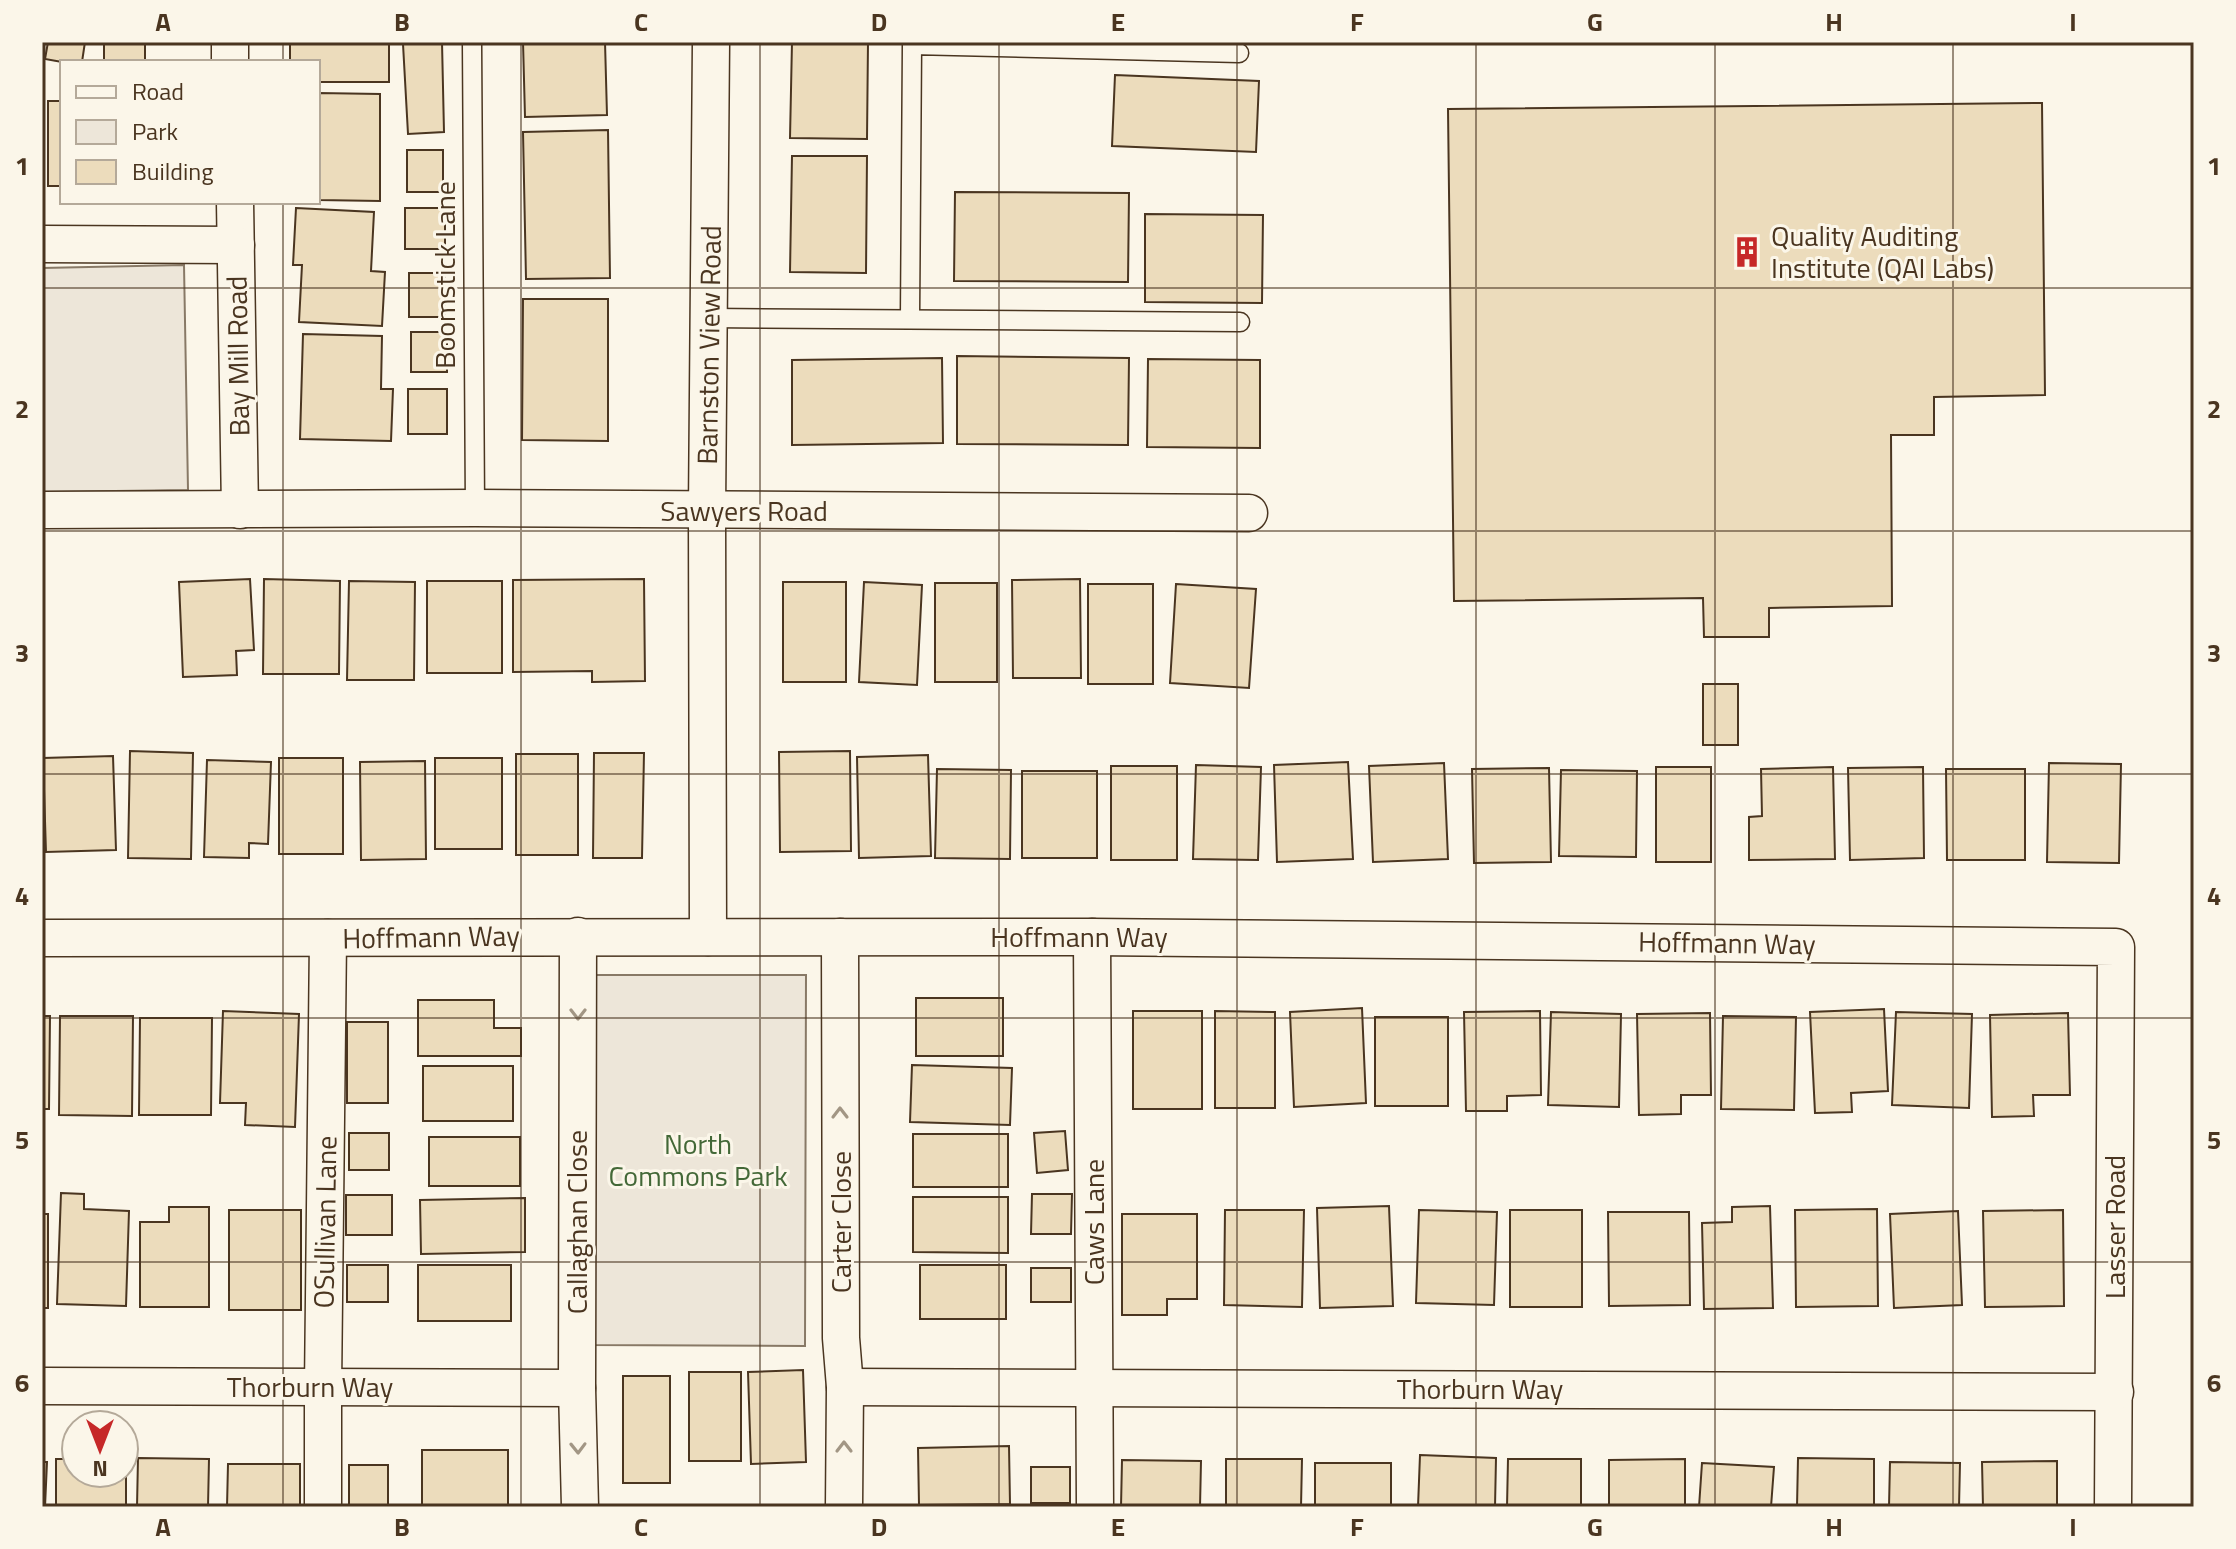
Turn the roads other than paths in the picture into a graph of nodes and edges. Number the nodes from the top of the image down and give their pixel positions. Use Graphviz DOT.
graph roads {
  1 [pos="472,42"];
  2 [pos="711,42"];
  3 [pos="1116,45"];
  4 [pos="1239,53"];
  5 [pos="235,204"];
  6 [pos="42,244"];
  7 [pos="236,245"];
  8 [pos="710,318"];
  9 [pos="910,318"];
  10 [pos="1240,322"];
  11 [pos="475,508"];
  12 [pos="42,510"];
  13 [pos="240,510"];
  14 [pos="707,511"];
  15 [pos="1249,513"];
  16 [pos="578,936"];
  17 [pos="708,937"];
  18 [pos="840,937"];
  19 [pos="1092,937"];
  20 [pos="42,938"];
  21 [pos="328,938"];
  22 [pos="2116,947"];
  23 [pos="42,1386"];
  24 [pos="845,1387"];
  25 [pos="323,1388"];
  26 [pos="577,1388"];
  27 [pos="1095,1388"];
  28 [pos="2115,1392"];
  29 [pos="323,1507"];
  30 [pos="580,1507"];
  31 [pos="844,1507"];
  32 [pos="1095,1507"];
  33 [pos="2113,1507"];
  1 -- 11 [label="lane, Boomstick Lane"];
  2 -- 8 [label="street, Barnston View Road"];
  3 -- 4 [label="lane"];
  3 -- 9 [label="lane"];
  5 -- 7 [label="street, Bay Mill Road"];
  6 -- 7 [label="street"];
  7 -- 13 [label="street, Bay Mill Road"];
  8 -- 9 [label="lane"];
  8 -- 14 [label="street, Barnston View Road"];
  9 -- 10 [label="lane"];
  11 -- 13 [label="street, Sawyers Road"];
  11 -- 14 [label="street, Sawyers Road"];
  12 -- 13 [label="street, Sawyers Road"];
  14 -- 15 [label="street, Sawyers Road"];
  14 -- 17 [label="street, Barnston View Road"];
  16 -- 17 [label="street, Hoffmann Way"];
  16 -- 21 [label="street, Hoffmann Way"];
  16 -- 26 [label="street, Callaghan Close, one-way"];
  17 -- 18 [label="street, Hoffmann Way"];
  18 -- 19 [label="street, Hoffmann Way"];
  24 -- 18 [label="street, Carter Close, one-way"];
  19 -- 22 [label="street, Hoffmann Way"];
  19 -- 27 [label="street, Caws Lane"];
  20 -- 21 [label="street, Hoffmann Way"];
  21 -- 25 [label="street, OSullivan Lane"];
  22 -- 28 [label="street, Lasser Road"];
  23 -- 25 [label="street, Thorburn Way"];
  24 -- 27 [label="street, Thorburn Way"];
  31 -- 24 [label="street, Carter Close, one-way"];
  25 -- 26 [label="street, Thorburn Way"];
  25 -- 29 [label="street, OSullivan Lane"];
  26 -- 30 [label="street, Callaghan Close, one-way"];
  27 -- 28 [label="street, Thorburn Way"];
  27 -- 32 [label="street, Caws Lane"];
  28 -- 33 [label="street, Lasser Road"];
}
